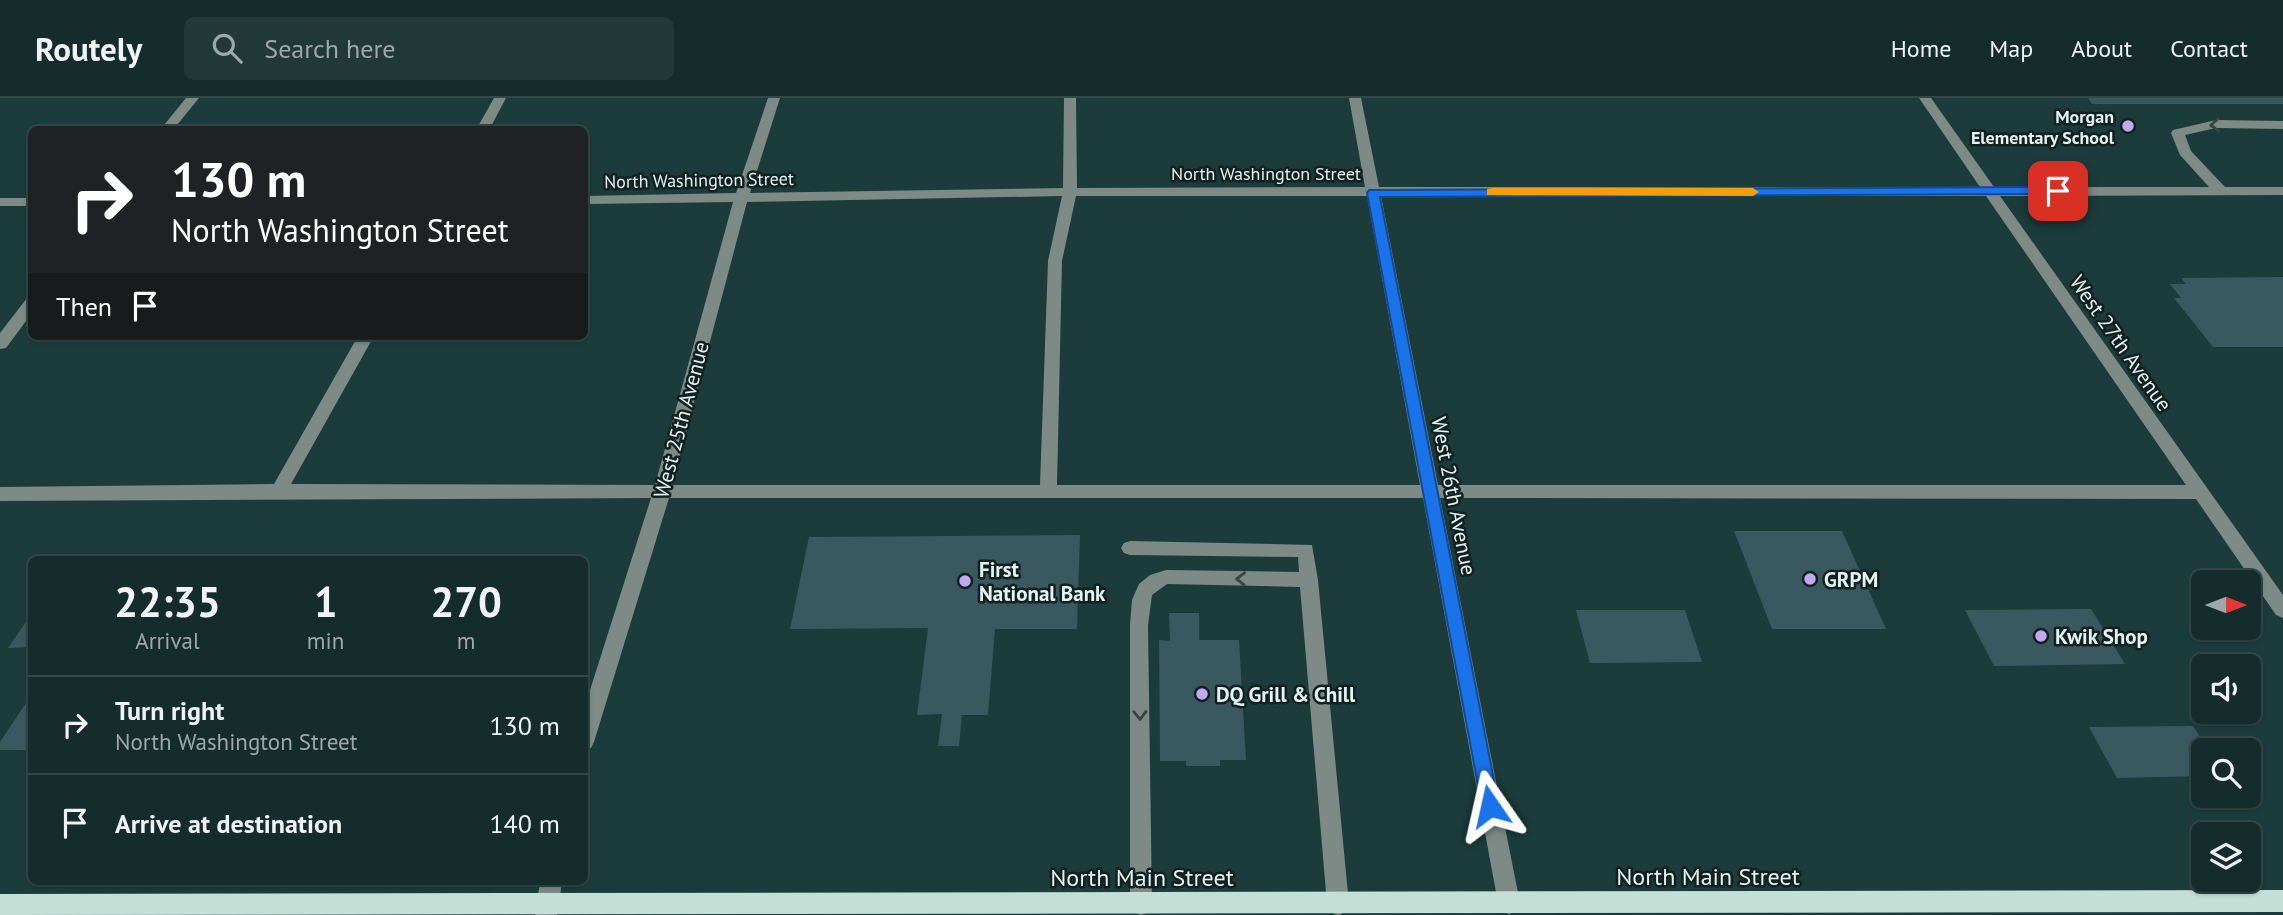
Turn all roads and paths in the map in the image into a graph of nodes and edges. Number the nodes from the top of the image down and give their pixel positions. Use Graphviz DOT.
graph roads {
  1 [pos="193,98"];
  2 [pos="500,98"];
  3 [pos="774,98"];
  4 [pos="1070,98"];
  5 [pos="1355,98"];
  6 [pos="1925,98"];
  7 [pos="2283,125"];
  8 [pos="169,126"];
  9 [pos="484,126"];
  10 [pos="2221,191"];
  11 [pos="2283,191"];
  12 [pos="1070,192"];
  13 [pos="1990,192"];
  14 [pos="1373,193"];
  15 [pos="740,199"];
  16 [pos="588,200"];
  17 [pos="0,202"];
  18 [pos="28,202"];
  19 [pos="28,307"];
  20 [pos="364,340"];
  21 [pos="0,344"];
  22 [pos="279,491"];
  23 [pos="662,491"];
  24 [pos="1048,492"];
  25 [pos="2199,492"];
  26 [pos="1430,493"];
  27 [pos="0,494"];
  28 [pos="1130,548"];
  29 [pos="1309,580"];
  30 [pos="2283,610"];
  31 [pos="588,729"];
  32 [pos="548,900"];
  33 [pos="2283,901"];
  34 [pos="1508,903"];
  35 [pos="1141,904"];
  36 [pos="1338,904"];
  37 [pos="0,905"];
  1 -- 8 [label="street"];
  2 -- 9 [label="street"];
  3 -- 15 [label="street, West 25th Avenue"];
  4 -- 12 [label="street"];
  5 -- 14 [label="street, West 26th Avenue"];
  6 -- 13 [label="street, West 27th Avenue"];
  7 -- 10 [label="street, one-way"];
  10 -- 11 [label="street, North Washington Street"];
  10 -- 13 [label="street, North Washington Street"];
  12 -- 14 [label="street, North Washington Street"];
  12 -- 15 [label="street, North Washington Street"];
  12 -- 24 [label="street"];
  13 -- 14 [label="street, North Washington Street"];
  13 -- 25 [label="street, West 27th Avenue"];
  14 -- 26 [label="street, West 26th Avenue"];
  15 -- 16 [label="street, North Washington Street"];
  15 -- 23 [label="street, West 25th Avenue"];
  17 -- 18 [label="street"];
  19 -- 21 [label="street"];
  20 -- 22 [label="street"];
  22 -- 23 [label="street"];
  22 -- 27 [label="street"];
  23 -- 24 [label="street"];
  23 -- 31 [label="street, West 25th Avenue"];
  24 -- 26 [label="street"];
  25 -- 26 [label="street"];
  25 -- 30 [label="street, West 27th Avenue"];
  26 -- 34 [label="street, West 26th Avenue"];
  28 -- 29 [label="street"];
  29 -- 35 [label="street, one-way"];
  29 -- 36 [label="street"];
  32 -- 35 [label="main road, North Main Street"];
  32 -- 37 [label="main road, North Main Street"];
  33 -- 34 [label="main road, North Main Street"];
  34 -- 36 [label="main road, North Main Street"];
  35 -- 36 [label="main road, North Main Street"];
}
